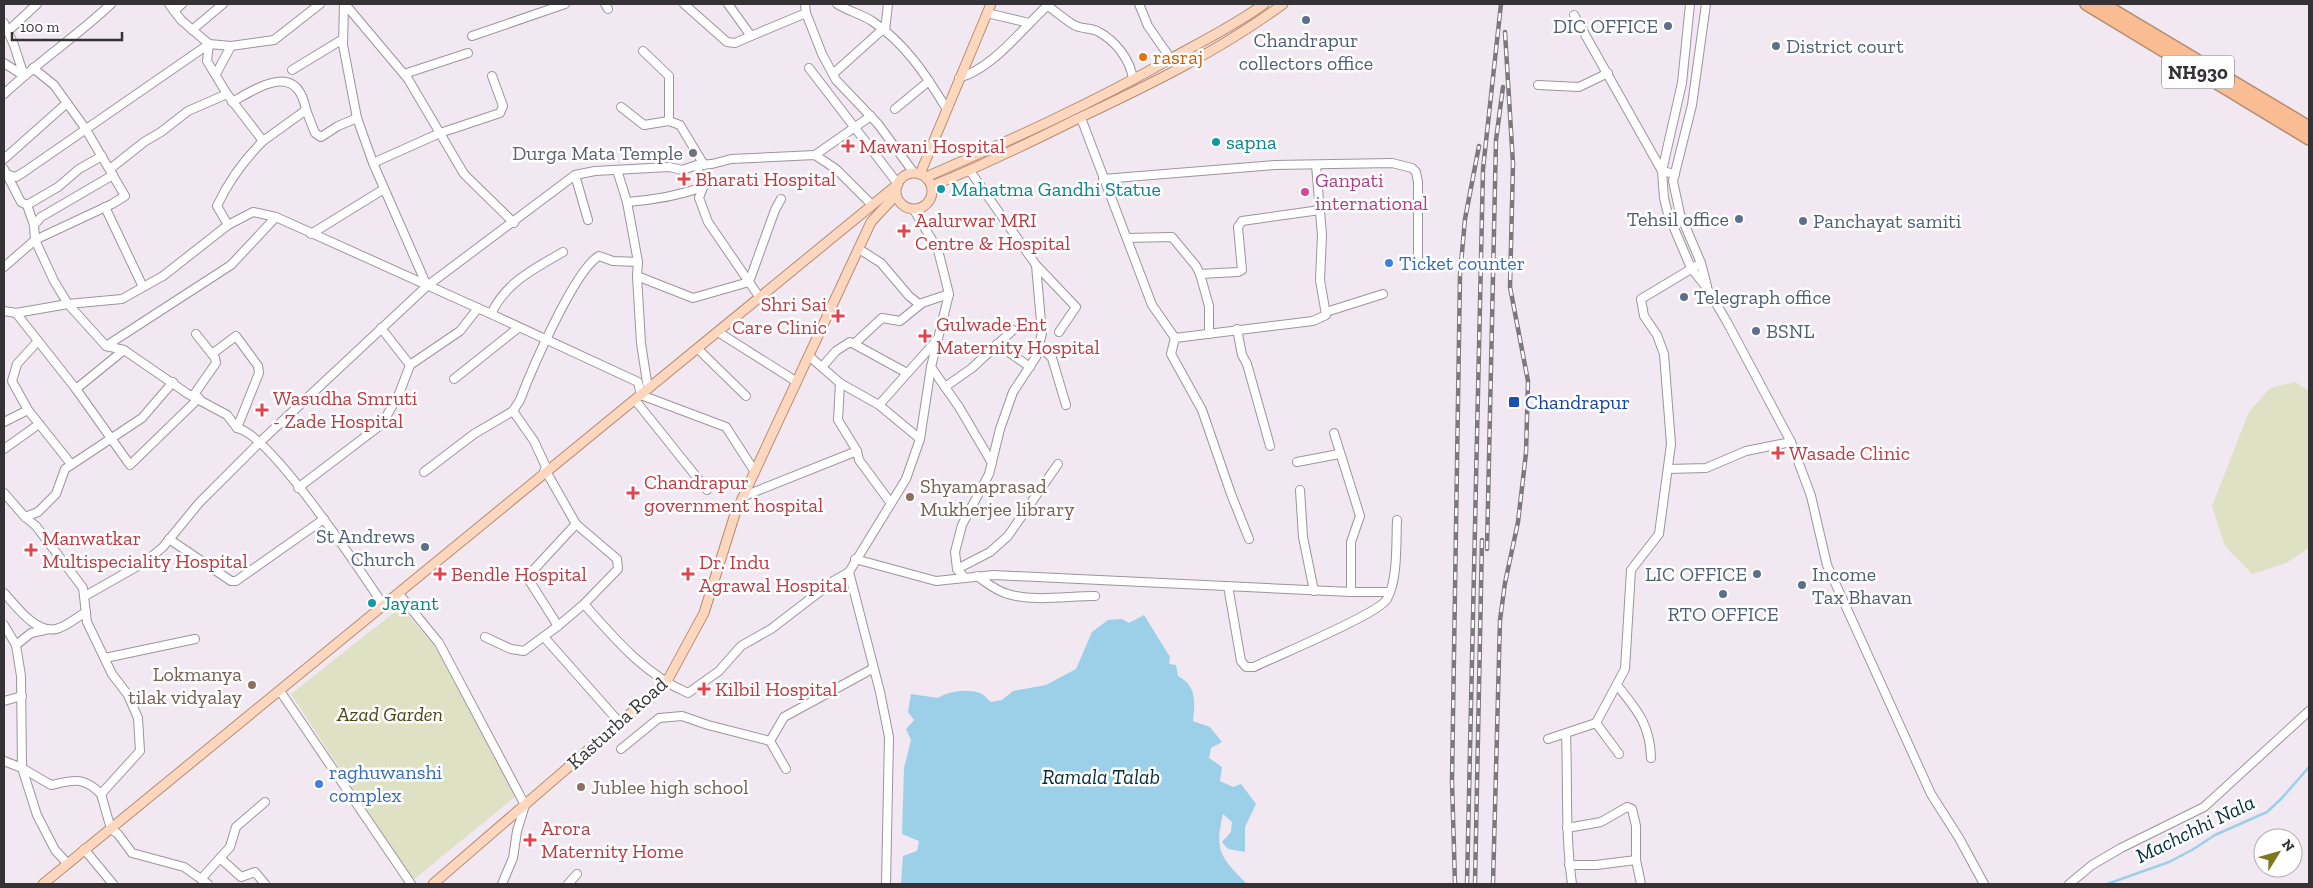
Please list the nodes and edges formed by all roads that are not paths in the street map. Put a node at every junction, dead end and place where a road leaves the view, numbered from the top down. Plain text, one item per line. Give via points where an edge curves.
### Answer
1 (37, 4) edge
2 (111, 4) edge
3 (168, 4) edge
4 (182, 4) edge
5 (223, 4) edge
6 (320, 4) edge
7 (345, 4) edge
8 (565, 4) edge
9 (684, 4) edge
10 (728, 4) edge
11 (805, 4) edge
12 (837, 4) edge
13 (888, 4) edge
14 (990, 4) edge
15 (1139, 4) edge
16 (1264, 4) edge
17 (1283, 4) edge
18 (1690, 4) edge
19 (1706, 4) edge
20 (2086, 4) edge
21 (2103, 4) edge
22 (1046, 5) edge
23 (174, 11) junction
24 (806, 13) junction
25 (987, 13) junction
26 (1574, 15) dead end
27 (4, 23) edge
28 (1029, 23) junction
29 (8, 30) junction
30 (192, 30) junction
31 (884, 30) junction
32 (472, 36) dead end
33 (751, 36) junction
34 (343, 39) junction
35 (209, 44) junction
36 (231, 46) junction
37 (643, 51) dead end
38 (468, 53) dead end
39 (1171, 59) junction
40 (4, 63) edge
41 (33, 68) junction
42 (809, 68) dead end
43 (292, 70) dead end
44 (1608, 73) junction
45 (216, 74) junction
46 (404, 74) junction
47 (833, 74) junction
48 (24, 76) junction
49 (492, 76) dead end
50 (959, 78) junction
51 (1134, 80) junction
52 (930, 81) junction
53 (1538, 85) dead end
54 (4, 94) edge
55 (227, 94) junction
56 (232, 102) junction
57 (67, 103) junction
58 (621, 107) dead end
59 (946, 108) junction
60 (895, 109) dead end
61 (306, 110) junction
62 (870, 116) junction
63 (357, 118) junction
64 (1081, 118) junction
65 (670, 121) junction
66 (853, 126) junction
67 (2309, 126) edge
68 (85, 128) junction
69 (440, 133) junction
70 (2309, 139) edge
71 (263, 141) junction
72 (815, 155) junction
73 (102, 156) junction
74 (4, 159) edge
75 (373, 164) junction
76 (700, 165) junction
77 (1316, 165) junction
78 (617, 170) junction
79 (970, 171) junction
80 (1662, 171) junction
81 (111, 172) junction
82 (5, 173) edge
83 (1674, 174) junction
84 (575, 175) junction
85 (920, 175) junction
86 (1103, 180) junction
87 (898, 184) junction
88 (932, 186) junction
89 (703, 187) junction
90 (384, 189) junction
91 (896, 195) junction
92 (781, 199) dead end
93 (627, 202) junction
94 (872, 204) junction
95 (27, 205) junction
96 (105, 207) junction
97 (914, 210) junction
98 (1320, 210) junction
99 (276, 217) junction
100 (588, 220) dead end
101 (514, 223) junction
102 (34, 225) junction
103 (228, 225) junction
104 (311, 234) junction
105 (1126, 238) junction
106 (35, 240) junction
107 (859, 249) junction
108 (563, 252) dead end
109 (1418, 258) dead end
110 (638, 262) junction
111 (1701, 263) junction
112 (1036, 265) junction
113 (4, 267) edge
114 (1691, 268) junction
115 (1200, 274) junction
116 (637, 276) junction
117 (749, 282) junction
118 (427, 286) junction
119 (143, 287) junction
120 (1707, 288) junction
121 (949, 294) junction
122 (1383, 294) dead end
123 (760, 298) junction
124 (68, 304) junction
125 (921, 304) junction
126 (478, 308) junction
127 (4, 311) edge
128 (1326, 312) junction
129 (16, 313) junction
130 (491, 314) junction
131 (381, 328) junction
132 (518, 328) junction
133 (1237, 329) junction
134 (1013, 330) dead end
135 (718, 332) junction
136 (1059, 332) dead end
137 (196, 334) dead end
138 (1209, 334) junction
139 (1175, 338) junction
140 (938, 340) junction
141 (38, 341) junction
142 (547, 341) junction
143 (854, 344) junction
144 (997, 344) junction
145 (1039, 345) junction
146 (106, 346) junction
147 (698, 349) junction
148 (124, 350) junction
149 (212, 354) junction
150 (808, 356) junction
151 (410, 365) junction
152 (822, 367) junction
153 (931, 367) junction
154 (1030, 367) junction
155 (907, 373) junction
156 (454, 379) dead end
157 (174, 382) junction
158 (797, 382) junction
159 (840, 383) junction
160 (945, 387) junction
161 (648, 389) junction
162 (76, 390) junction
163 (746, 396) dead end
164 (196, 397) junction
165 (638, 398) junction
166 (879, 405) junction
167 (1066, 405) dead end
168 (28, 410) junction
169 (513, 411) junction
170 (4, 422) edge
171 (39, 424) junction
172 (237, 428) junction
173 (1334, 433) dead end
174 (920, 439) junction
175 (112, 440) junction
176 (260, 442) junction
177 (1791, 442) junction
178 (1270, 446) dead end
179 (4, 449) edge
180 (857, 451) junction
181 (1339, 454) junction
182 (1298, 462) dead end
183 (992, 463) junction
184 (72, 464) junction
185 (1058, 464) dead end
186 (1668, 469) junction
187 (424, 472) dead end
188 (755, 472) junction
189 (544, 474) junction
190 (298, 488) junction
191 (707, 490) dead end
192 (1300, 490) dead end
193 (4, 492) edge
194 (744, 496) junction
195 (890, 502) junction
196 (25, 517) junction
197 (324, 519) junction
198 (1397, 520) dead end
199 (576, 524) junction
200 (169, 539) junction
201 (1249, 539) dead end
202 (855, 559) junction
203 (957, 569) junction
204 (849, 572) junction
205 (977, 576) junction
206 (964, 577) junction
207 (1228, 586) junction
208 (1314, 591) junction
209 (1351, 592) junction
210 (1390, 592) junction
211 (4, 593) edge
212 (399, 594) junction
213 (85, 596) junction
214 (1094, 596) dead end
215 (584, 604) junction
216 (384, 606) junction
217 (86, 612) junction
218 (4, 625) edge
219 (558, 626) junction
220 (46, 630) junction
221 (485, 637) dead end
222 (544, 637) junction
223 (195, 639) dead end
224 (16, 645) junction
225 (105, 658) junction
226 (872, 669) junction
227 (666, 683) junction
228 (1617, 685) junction
229 (280, 691) junction
230 (22, 696) junction
231 (4, 700) edge
232 (2309, 711) edge
233 (1596, 722) junction
234 (620, 723) junction
235 (1566, 734) junction
236 (1548, 739) dead end
237 (770, 741) junction
238 (621, 749) dead end
239 (1620, 754) dead end
240 (1651, 758) dead end
241 (4, 761) edge
242 (22, 768) junction
243 (786, 769) dead end
244 (101, 794) junction
245 (265, 802) dead end
246 (525, 806) junction
247 (1567, 828) junction
248 (111, 829) junction
249 (84, 850) junction
250 (220, 858) junction
251 (1636, 860) junction
252 (68, 864) junction
253 (1569, 865) junction
254 (577, 874) dead end
255 (205, 882) edge
256 (43, 884) edge
257 (113, 884) edge
258 (265, 884) edge
259 (411, 884) edge
260 (433, 884) edge
261 (502, 884) edge
262 (568, 884) edge
263 (886, 884) edge
264 (1572, 884) edge
265 (1641, 884) edge
266 (1984, 884) edge
267 (2069, 884) edge

1 - 29 street
2 - 41 street via 84,30
3 - 23 street
4 - 23 street
5 - 30 street
6 - 36 street via 274,40
7 - 34 street
7 - 46 street
8 - 32 street
9 - 33 street via 727,42 735,43
10 - 33 street
11 - 24 street
12 - 31 street
13 - 31 street
14 - 25 main road
15 - 39 street via 1148,26
16 - 39 main road
17 - 64 main road via 1250,28 1175,72
18 - 80 street via 1682,82
19 - 83 street via 1692,105
20 - 70 highway, NH930
21 - 67 highway, NH930
22 - 28 street
22 - 51 street via 1074,26 1096,31 1112,42 1122,53
23 - 30 street
24 - 33 street
24 - 47 street
25 - 28 street
25 - 50 main road
26 - 44 street
27 - 29 street
28 - 50 street via 988,65
29 - 48 street
30 - 35 street
31 - 47 street
31 - 52 street via 911,55
34 - 43 street
34 - 63 street
35 - 36 street
35 - 45 street via 207,61
35 - 68 street
36 - 45 street
37 - 65 street via 669,76
38 - 46 street
39 - 51 main road
40 - 48 street
41 - 48 street
41 - 57 street via 54,86
42 - 66 street
44 - 53 street via 1579,87
44 - 80 street
45 - 55 street
46 - 69 street
47 - 62 street
48 - 54 street
49 - 69 street via 502,111
50 - 59 main road
51 - 85 main road via 983,152
52 - 59 street
52 - 60 street
55 - 56 street
55 - 81 street via 181,116 144,142
56 - 61 street via 270,81 286,81 300,92
56 - 71 street
57 - 68 street
57 - 74 street
58 - 65 street via 644,124
59 - 85 main road
61 - 63 street via 315,133 321,137
61 - 71 street
62 - 66 street
62 - 85 street
63 - 75 street
64 - 79 main road
64 - 86 street
65 - 76 street via 680,125
66 - 72 street
66 - 87 street
68 - 73 street
68 - 82 street via 16,177
69 - 75 street
69 - 101 street via 464,174
71 - 103 street via 242,162 217,206
72 - 76 street via 731,158
72 - 94 street via 836,169
73 - 81 street
73 - 95 street
75 - 90 street
76 - 78 street via 682,170 669,167
76 - 89 street
77 - 86 street via 1275,165
77 - 98 street
77 - 109 street via 1392,163 1412,168 1418,182
78 - 84 street
78 - 93 street
79 - 88 main road
79 - 112 street
80 - 83 street
80 - 114 street via 1668,214
81 - 96 street via 125,196
81 - 102 street via 41,217
82 - 95 street via 21,202
83 - 111 street via 1674,192 1680,214
84 - 100 street
84 - 101 street
85 - 87 main road via 902,177
85 - 88 main road
86 - 105 street
87 - 91 main road
87 - 94 main road
88 - 97 main road via 929,202
89 - 93 street via 658,199
89 - 117 street via 699,198 708,222
90 - 104 street
90 - 118 street
91 - 97 main road via 903,206
91 - 107 main road, Kasturba Road via 872,222
92 - 117 street
93 - 110 street
94 - 123 main road
95 - 102 street
96 - 106 street
96 - 119 street
97 - 121 street via 938,250
98 - 115 street via 1242,221 1238,227 1242,270
98 - 128 street via 1320,280
99 - 103 street via 253,212
99 - 104 street
99 - 146 street via 231,265
101 - 118 street
102 - 106 street
103 - 119 street via 163,276
104 - 118 street
105 - 115 street via 1172,237
105 - 139 street via 1152,305
106 - 113 street
106 - 124 street
107 - 125 street via 881,263 909,296
107 - 150 main road, Kasturba Road
108 - 130 street via 512,284 497,301
110 - 116 street
110 - 142 street via 613,261 602,256 591,262 574,286
111 - 114 street
111 - 120 street
112 - 136 street via 1076,307
112 - 145 street via 1042,333
114 - 120 street
114 - 186 street via 1641,299 1644,316 1657,334 1664,354 1671,426
115 - 138 street via 1209,306
116 - 117 street via 693,298
116 - 161 street via 641,343
117 - 123 street
118 - 126 street
118 - 131 street
119 - 124 street via 122,299
120 - 177 street
121 - 125 street
121 - 140 street
122 - 128 street
123 - 135 main road
124 - 129 street
124 - 146 street
125 - 143 street via 900,321 885,317 878,320
126 - 130 street
126 - 151 street via 460,330
127 - 129 street
128 - 133 street via 1313,321
129 - 141 street
130 - 132 street
131 - 151 street
131 - 176 street
132 - 142 street
132 - 156 street
133 - 138 street
133 - 178 street
134 - 144 street
135 - 147 main road
135 - 158 street
137 - 149 street
138 - 139 street
139 - 201 street via 1171,354 1202,410
140 - 153 street
140 - 155 street
141 - 162 street
141 - 168 street via 17,364 12,381
142 - 165 street via 638,382
142 - 169 street
143 - 152 street via 850,342 840,347
143 - 155 street
144 - 154 street
144 - 160 street via 972,368
145 - 154 street
145 - 167 street via 1052,358
146 - 148 street
147 - 161 main road
147 - 163 street
148 - 157 street
148 - 162 street
149 - 164 street via 216,360 214,367
149 - 172 street via 236,336 258,366 259,373
150 - 152 street
150 - 158 main road, Kasturba Road
151 - 190 street via 400,394 382,424
152 - 159 street
153 - 160 street
153 - 174 street
154 - 183 street via 1013,392
155 - 166 street
157 - 164 street
157 - 175 street via 147,414
158 - 188 main road, Kasturba Road
159 - 166 street
159 - 180 street via 838,420
160 - 183 street
161 - 165 main road
162 - 175 street
164 - 172 street via 227,416
164 - 175 street via 130,465
165 - 188 street via 726,427
165 - 189 main road
165 - 191 street
166 - 174 street
168 - 170 street
168 - 171 street
169 - 187 street via 474,434
169 - 189 street via 534,441 546,467
171 - 179 street
171 - 184 street
172 - 176 street
173 - 181 street
174 - 195 street via 906,479
175 - 184 street
176 - 190 street
176 - 200 street
177 - 186 street via 1746,451 1706,468
177 - 266 street via 1811,496 1827,565 1931,794
180 - 194 street
180 - 195 street via 859,460
181 - 182 street
181 - 209 street via 1360,516 1351,542
183 - 203 street via 962,525 955,552
184 - 196 street via 65,469 56,494 38,512
185 - 203 street via 1008,536 990,552
186 - 228 street via 1659,534 1631,570 1626,665
188 - 194 main road, Kasturba Road
189 - 199 street
189 - 212 main road
190 - 197 street
192 - 208 street via 1303,537
193 - 196 street
194 - 227 main road, Kasturba Road via 735,514 704,613
195 - 202 street
196 - 213 street via 66,562
197 - 200 street via 236,582
197 - 216 street
198 - 210 street
199 - 215 street via 619,564 618,569
199 - 219 street via 527,577
200 - 213 street via 145,562
202 - 204 street
202 - 206 street via 936,581
203 - 206 street
204 - 226 street
204 - 227 street via 772,629 741,646 719,671 688,693
205 - 206 street
205 - 207 street
205 - 214 street via 992,588 1008,594 1028,597
207 - 208 street
207 - 210 street via 1241,661 1251,668 1377,609
208 - 209 street
209 - 210 street
211 - 220 street via 37,627
212 - 216 main road
212 - 246 street via 439,643
213 - 217 street
215 - 219 street
215 - 227 street via 622,646
216 - 229 main road
217 - 220 street via 58,629
217 - 225 street
218 - 224 street
219 - 222 street
220 - 224 street via 31,633
221 - 222 street via 520,652
222 - 234 street
223 - 225 street
224 - 230 street
225 - 244 street via 138,718 140,751
226 - 237 street via 784,717
226 - 263 street via 889,737
227 - 234 main road, Kasturba Road
228 - 233 street
228 - 240 street via 1646,726
229 - 248 main road
229 - 259 street
230 - 231 street
230 - 242 street
232 - 267 street via 2204,807 2121,848 2092,865
233 - 235 street
233 - 239 street
234 - 246 main road, Kasturba Road
235 - 236 street
235 - 247 street
237 - 238 street via 682,716 658,718
237 - 243 street
241 - 242 street
242 - 244 street via 51,785 76,780 90,784
242 - 252 street via 37,815 55,850
244 - 248 street
245 - 250 street via 236,827 231,845
246 - 260 main road, Kasturba Road
246 - 261 street via 513,858
247 - 251 street via 1601,822 1630,807 1634,811 1636,826
247 - 253 street
248 - 249 main road
248 - 255 street via 132,853 184,867
249 - 252 main road
249 - 257 street
250 - 255 street
250 - 258 street via 241,878 255,872
251 - 253 street
251 - 265 street
252 - 256 main road
253 - 264 street
254 - 262 street

